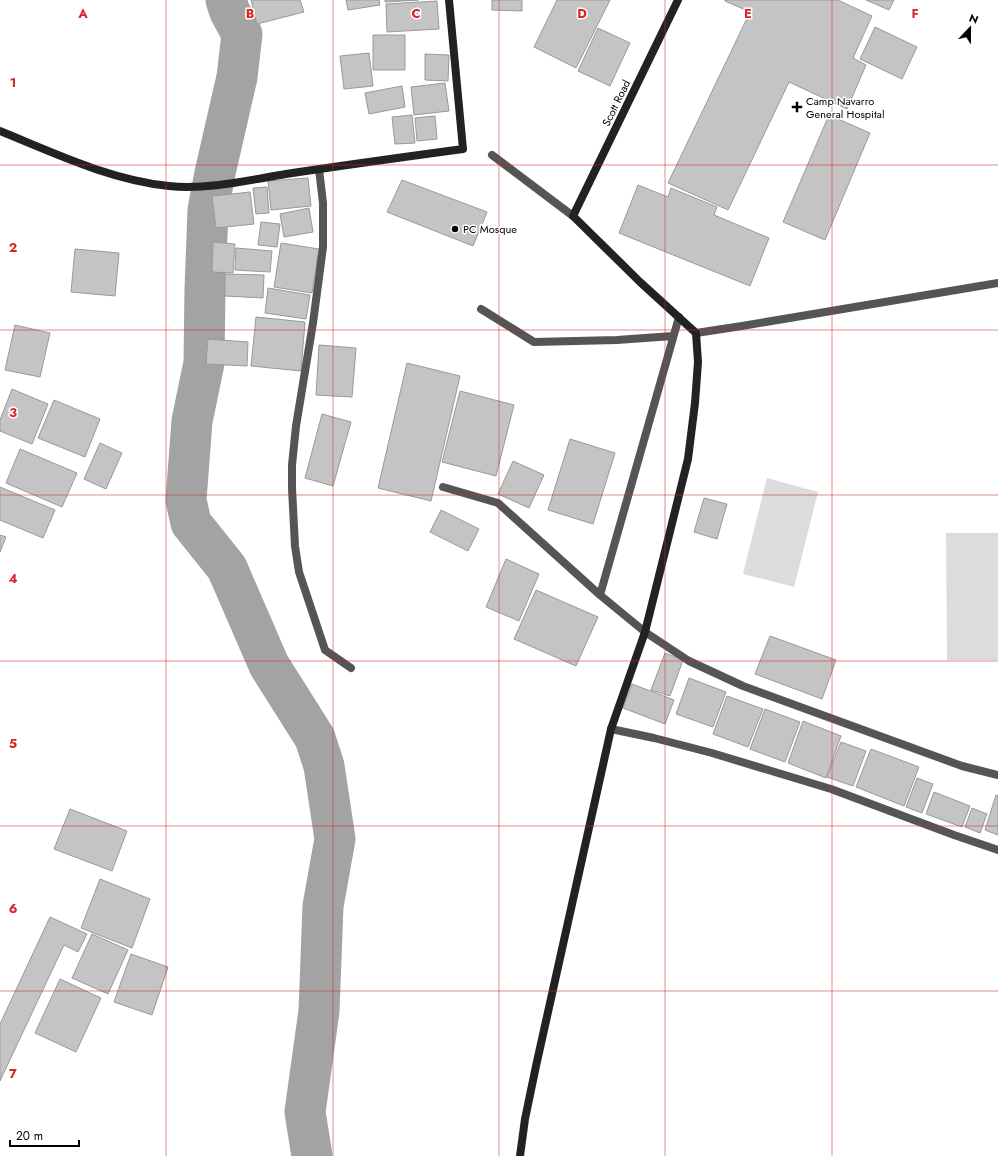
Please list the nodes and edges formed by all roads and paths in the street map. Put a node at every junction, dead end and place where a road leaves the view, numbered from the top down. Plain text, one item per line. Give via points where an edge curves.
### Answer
1 (449, 0) edge
2 (678, 0) edge
3 (0, 131) edge
4 (492, 155) dead end
5 (319, 169) junction
6 (573, 216) junction
7 (998, 283) edge
8 (481, 309) dead end
9 (679, 317) junction
10 (696, 333) junction
11 (673, 336) junction
12 (443, 487) dead end
13 (600, 595) junction
14 (645, 632) junction
15 (352, 668) dead end
16 (611, 729) junction
17 (998, 775) edge
18 (998, 850) edge
19 (520, 1156) edge

1 - 5 street via 463,149
2 - 6 street, Scott Road
3 - 5 street via 123,178 170,186 201,187
4 - 6 street
5 - 15 street via 323,203 323,247 292,465 295,546 299,572 325,650
6 - 9 street
7 - 10 street
8 - 11 street via 534,342
9 - 10 street
9 - 11 street
10 - 14 street via 698,362 688,458
11 - 13 street
12 - 13 street via 498,503
13 - 14 street
14 - 16 street
14 - 17 street via 690,661 743,686 962,766
16 - 18 street via 712,753 831,789
16 - 19 street via 536,1066

